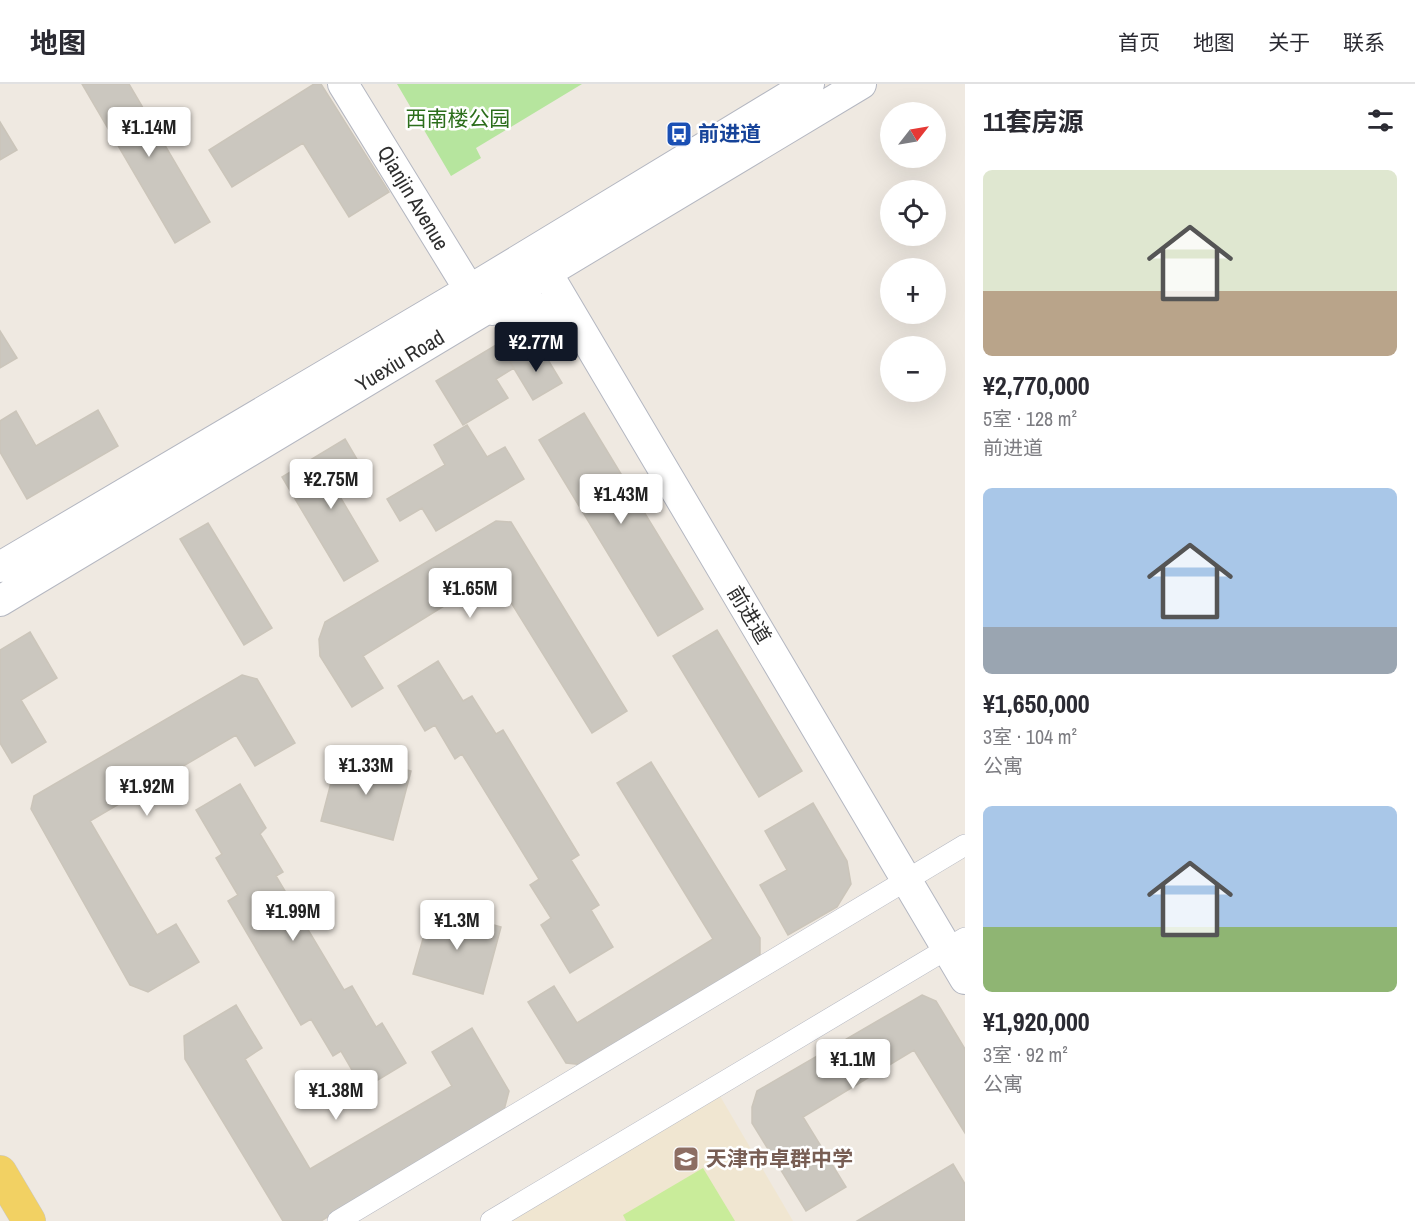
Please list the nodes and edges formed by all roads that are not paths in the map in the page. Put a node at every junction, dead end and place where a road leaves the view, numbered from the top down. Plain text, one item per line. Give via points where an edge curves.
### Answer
1 (343, 84) edge
2 (364, 84) edge
3 (809, 84) edge
4 (861, 84) edge
5 (548, 265) junction
6 (485, 293) junction
7 (595, 336) junction
8 (0, 567) edge
9 (0, 601) edge
10 (965, 845) edge
11 (914, 876) junction
12 (960, 943) edge
13 (965, 979) edge
14 (0, 1172) edge
15 (29, 1221) edge
16 (338, 1221) edge
17 (491, 1221) edge

1 - 6 street, Qianjin Avenue
2 - 6 street, Qianjin Avenue
3 - 5 street, Yuexiu Road
4 - 5 street, Yuexiu Road
5 - 6 street, Yuexiu Road
5 - 7 street, 前进道
6 - 7 street via 518,307 548,310
6 - 8 street, Yuexiu Road
6 - 9 street, Yuexiu Road
7 - 11 street, 前进道
10 - 11 street
11 - 12 street, 前进道
11 - 16 street
12 - 13 street, 前进道
12 - 17 street
14 - 15 main road

